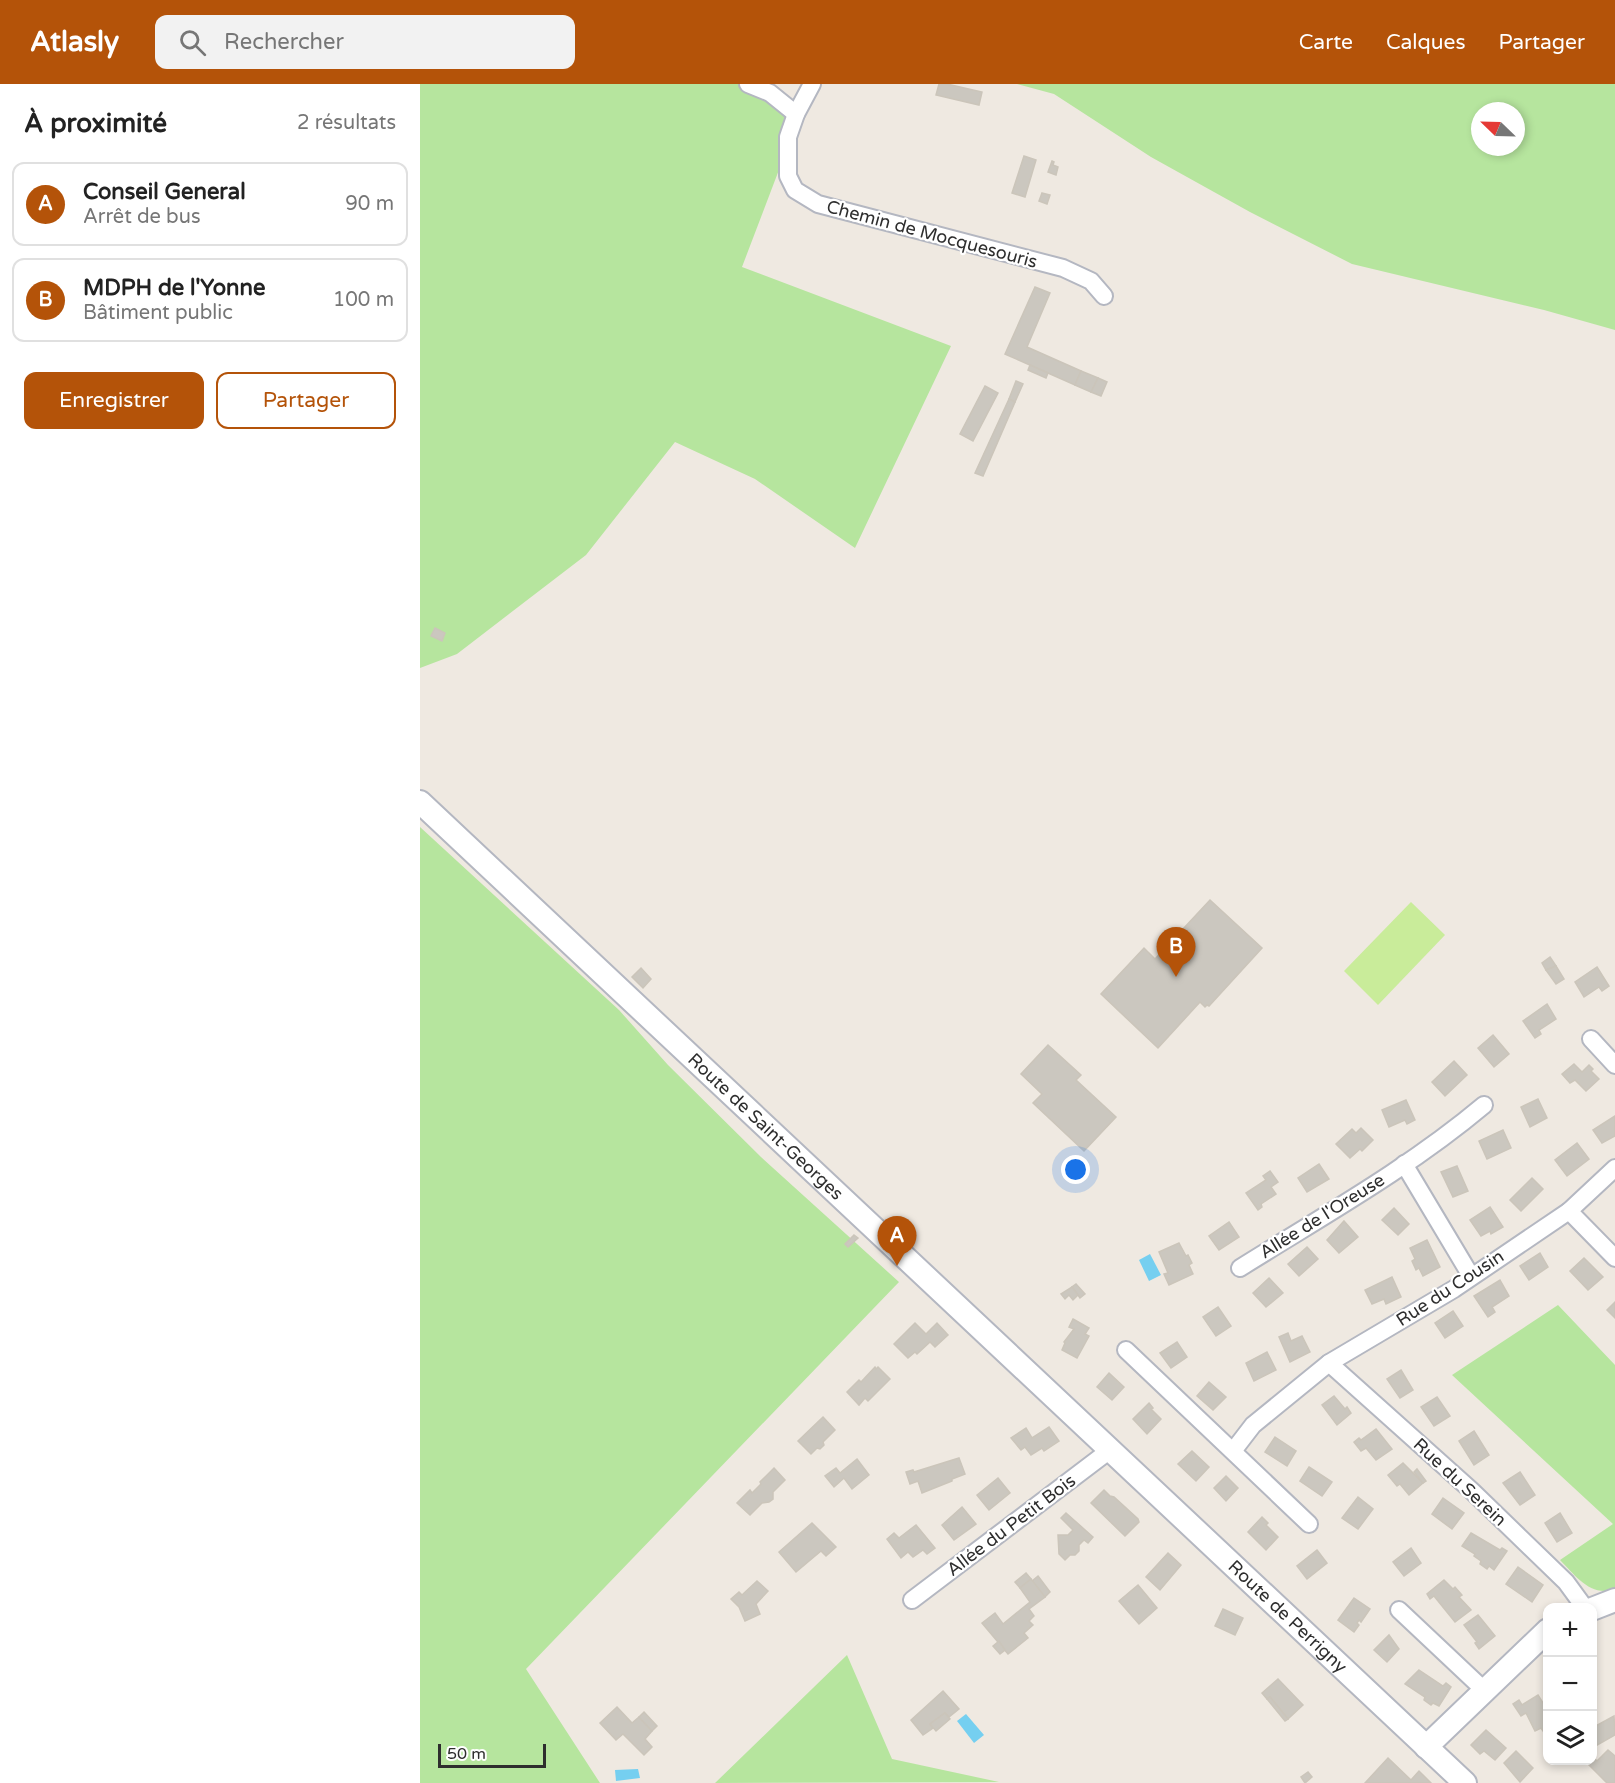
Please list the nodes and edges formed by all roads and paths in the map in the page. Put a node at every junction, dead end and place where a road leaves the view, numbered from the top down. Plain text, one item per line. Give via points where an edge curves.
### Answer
1 (747, 84) edge
2 (812, 84) edge
3 (796, 114) junction
4 (1104, 296) dead end
5 (420, 802) edge
6 (1591, 1039) dead end
7 (1615, 1065) edge
8 (1484, 1105) dead end
9 (1404, 1164) junction
10 (1615, 1168) edge
11 (1569, 1210) junction
12 (1615, 1258) edge
13 (1240, 1268) dead end
14 (1471, 1276) junction
15 (1126, 1350) dead end
16 (1329, 1363) junction
17 (1110, 1450) junction
18 (1233, 1451) junction
19 (1309, 1524) dead end
20 (912, 1600) dead end
21 (1615, 1600) edge
22 (1581, 1603) edge
23 (1597, 1607) edge
24 (1399, 1610) dead end
25 (1543, 1635) edge
26 (1484, 1690) junction
27 (1426, 1747) junction
28 (1465, 1783) edge

1 - 3 street via 770,93
2 - 3 street, Chemin de Mocquesouris
3 - 4 street, Chemin de Mocquesouris via 788,137 788,176 795,190 818,204 1063,268 1091,281
5 - 17 main road, Route de Saint-Georges
6 - 7 street
8 - 9 street, Allée de l'Oreuse via 1450,1134
9 - 13 street, Allée de l'Oreuse
9 - 14 street, Allée de l'Oreuse
10 - 11 street, Rue du Cousin
11 - 12 street
11 - 14 street, Rue du Cousin
14 - 16 street, Rue du Cousin
15 - 18 street
16 - 18 street, Rue du Cousin via 1253,1425
16 - 22 street, Rue du Serein via 1472,1491 1566,1582
17 - 20 street, Allée du Petit Bois
17 - 27 main road, Route de Perrigny
18 - 19 street
21 - 23 main road
24 - 26 street
25 - 26 main road
26 - 27 main road
27 - 28 main road, Route de Perrigny

